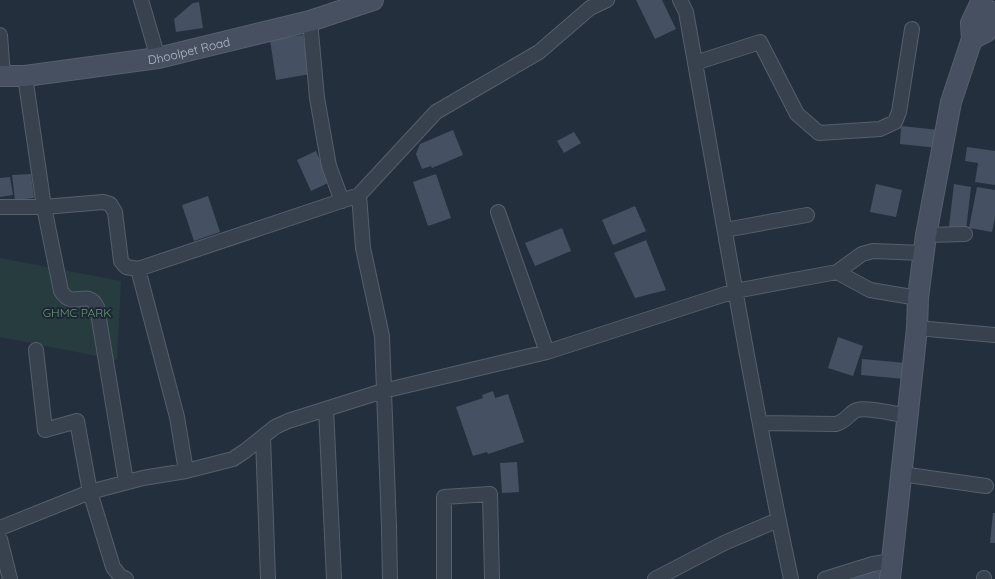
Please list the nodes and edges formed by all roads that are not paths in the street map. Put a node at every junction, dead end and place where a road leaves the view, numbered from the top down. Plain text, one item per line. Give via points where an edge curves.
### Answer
1 (140, 0) edge
2 (373, 0) edge
3 (607, 0) edge
4 (680, 0) edge
5 (982, 0) edge
6 (342, 5) edge
7 (995, 12) edge
8 (310, 21) junction
9 (912, 29) dead end
10 (0, 36) edge
11 (972, 39) junction
12 (158, 58) junction
13 (695, 63) junction
14 (2, 76) edge
15 (25, 76) junction
16 (359, 195) junction
17 (342, 201) junction
18 (0, 207) edge
19 (44, 207) junction
20 (498, 212) dead end
21 (807, 215) dead end
22 (725, 230) junction
23 (966, 234) dead end
24 (924, 244) junction
25 (138, 269) junction
26 (836, 272) junction
27 (735, 292) junction
28 (918, 298) junction
29 (917, 328) junction
30 (995, 335) edge
31 (36, 350) dead end
32 (547, 352) junction
33 (383, 391) junction
34 (326, 409) junction
35 (908, 416) junction
36 (760, 423) junction
37 (263, 437) junction
38 (186, 471) junction
39 (902, 474) junction
40 (126, 482) junction
41 (986, 486) dead end
42 (90, 492) junction
43 (778, 520) junction
44 (0, 528) edge
45 (0, 539) edge
46 (891, 570) edge
47 (10, 579) edge
48 (126, 579) edge
49 (268, 579) edge
50 (334, 579) edge
51 (390, 579) edge
52 (444, 579) edge
53 (492, 579) edge
54 (655, 579) edge
55 (791, 579) edge
56 (825, 579) edge

1 - 12 street
2 - 6 main road, Dhoolpet Road
3 - 16 street via 590,8 539,52 436,112
4 - 13 street via 686,12
5 - 11 main road via 971,23
6 - 8 main road, Dhoolpet Road
7 - 11 main road via 986,32
8 - 12 main road, Dhoolpet Road
8 - 17 street via 317,98 327,158
9 - 13 street via 900,112 895,122 880,129 819,133 797,114 760,42
10 - 14 street
11 - 24 main road via 951,102
12 - 15 main road, Dhoolpet Road
13 - 22 street
14 - 15 main road, Dhoolpet Road
15 - 19 street
16 - 17 street
16 - 33 street via 363,248 382,336
17 - 25 street
18 - 19 street
19 - 25 street via 103,202 110,204 115,212 121,261 126,267
19 - 40 street via 60,291 65,298 86,298 94,301 97,307
20 - 32 street
21 - 22 street
22 - 27 street
23 - 24 street
24 - 26 street via 862,254
24 - 28 main road
25 - 38 street via 177,417
26 - 27 street
26 - 28 street via 870,290
27 - 32 street
27 - 36 street
28 - 29 main road
29 - 30 street
29 - 35 main road
31 - 42 street via 46,430 77,421
32 - 33 street
33 - 34 street
33 - 51 street
34 - 37 street via 288,421
34 - 50 street
35 - 36 street via 856,410 836,424
35 - 39 main road
36 - 43 street
37 - 38 street via 233,459
37 - 49 street
38 - 40 street
39 - 41 street
39 - 46 main road
40 - 42 street
42 - 44 street
42 - 48 street via 114,567 120,576
43 - 54 street via 724,543
43 - 55 street
45 - 47 street
46 - 56 street via 873,564
52 - 53 street via 444,497 490,494

